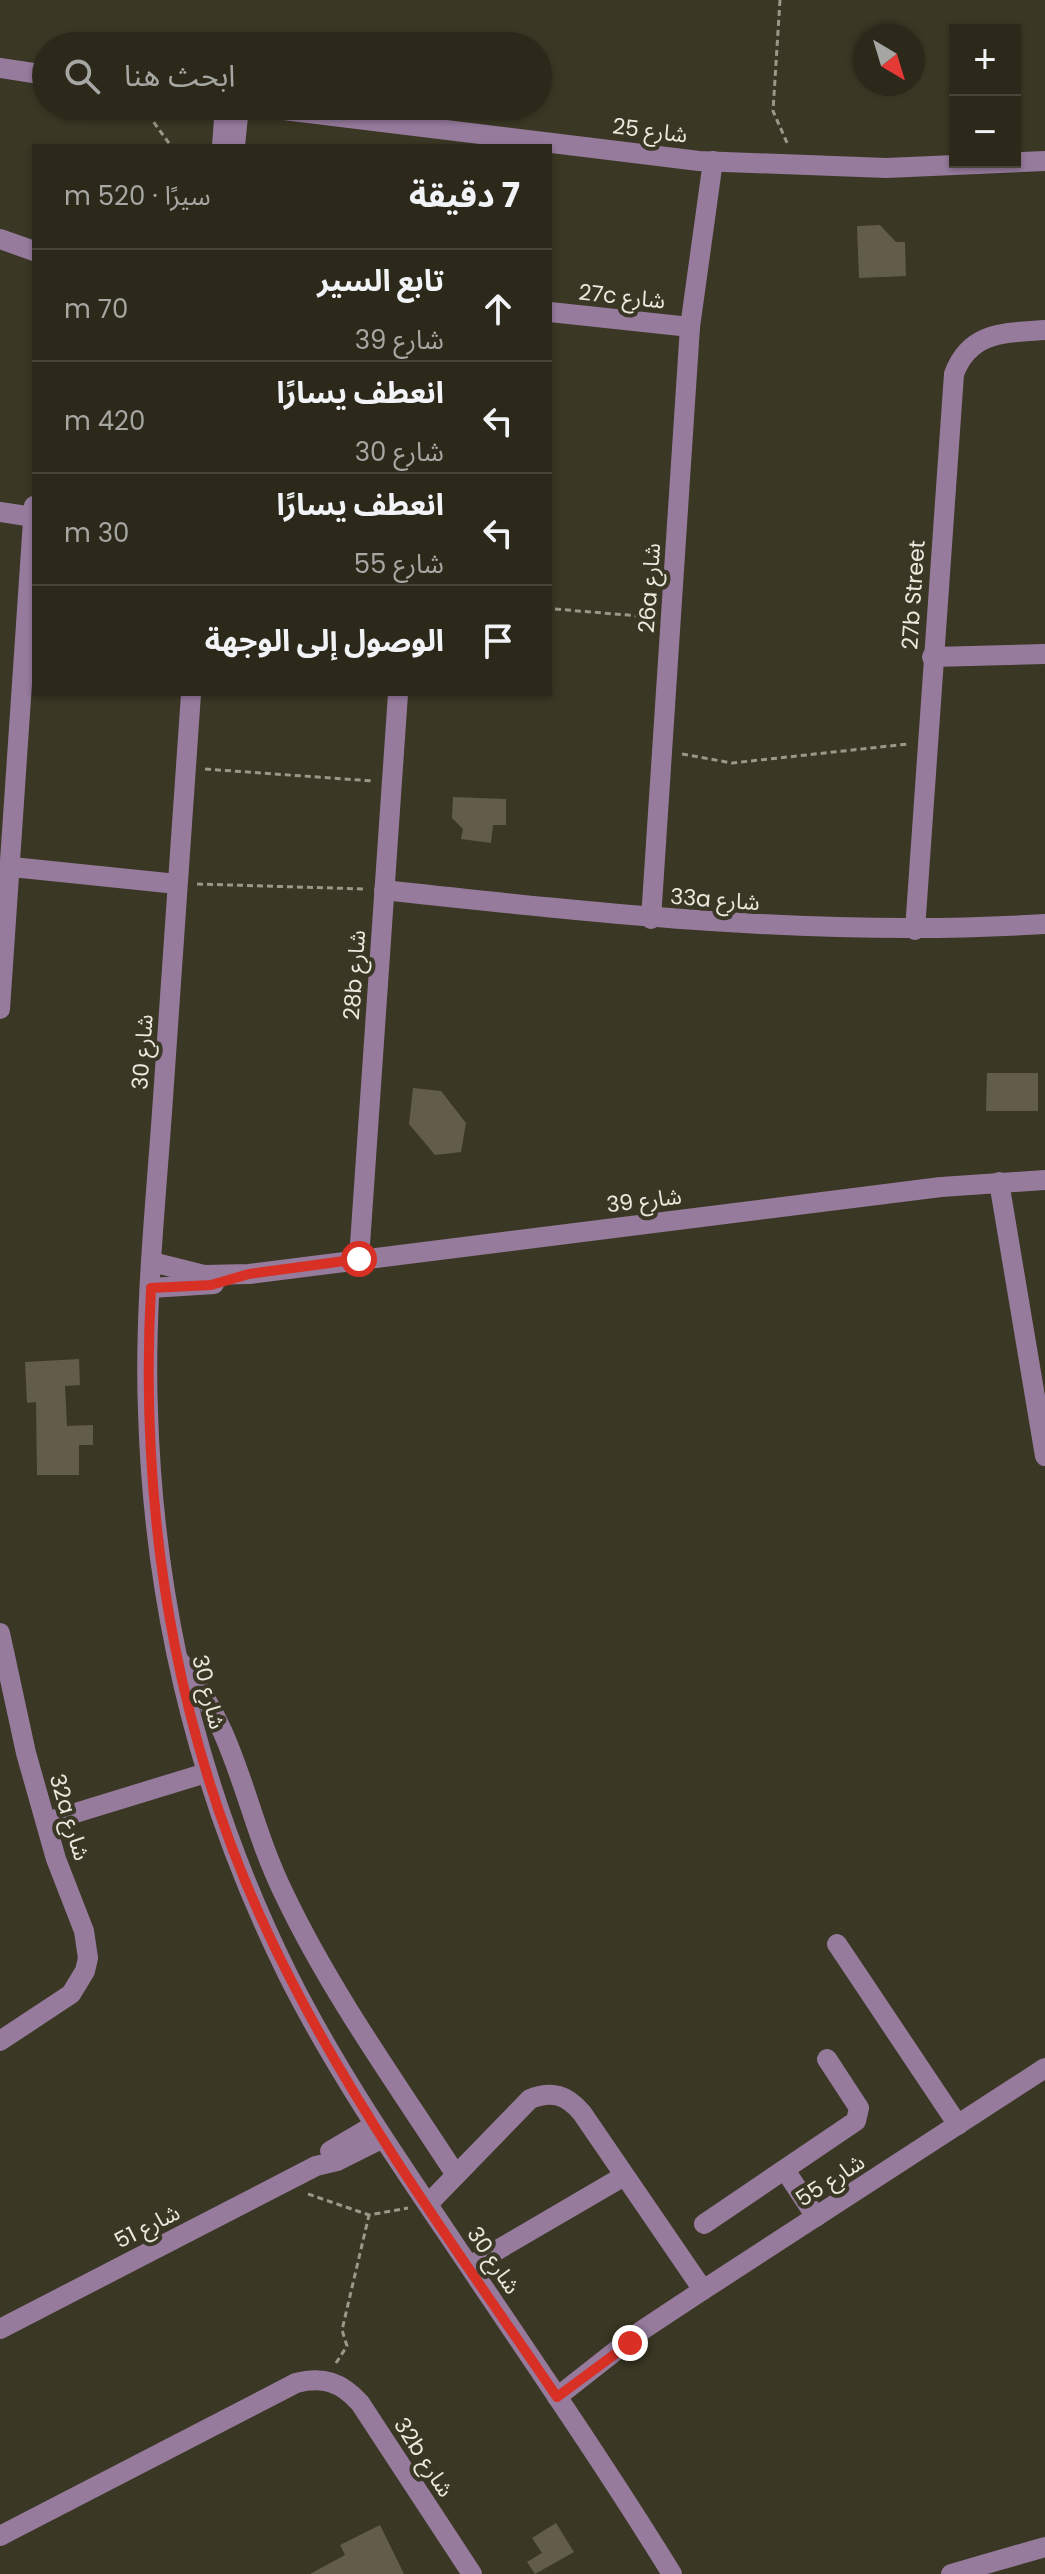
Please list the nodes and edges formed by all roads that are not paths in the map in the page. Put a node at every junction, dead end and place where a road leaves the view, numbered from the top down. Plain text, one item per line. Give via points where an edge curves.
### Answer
1 (0, 68) edge
2 (32, 73) edge
3 (224, 120) edge
4 (238, 120) edge
5 (367, 120) edge
6 (222, 144) edge
7 (235, 144) edge
8 (706, 161) junction
9 (1045, 161) edge
10 (0, 239) edge
11 (32, 250) edge
12 (552, 312) edge
13 (690, 327) junction
14 (1045, 330) edge
15 (0, 512) edge
16 (32, 517) edge
17 (32, 534) edge
18 (1045, 654) edge
19 (932, 657) junction
20 (191, 696) edge
21 (398, 696) edge
22 (12, 867) junction
23 (177, 884) junction
24 (384, 890) junction
25 (651, 919) junction
26 (1045, 924) edge
27 (915, 930) junction
28 (0, 1009) edge
29 (1045, 1180) edge
30 (999, 1182) junction
31 (359, 1259) junction
32 (152, 1262) junction
33 (249, 1274) junction
34 (151, 1288) junction
35 (1045, 1450) edge
36 (0, 1633) edge
37 (175, 1656) junction
38 (206, 1773) junction
39 (46, 1822) junction
40 (837, 1944) dead end
41 (0, 2041) edge
42 (827, 2059) dead end
43 (1045, 2068) edge
44 (958, 2125) junction
45 (379, 2132) junction
46 (785, 2170) junction
47 (456, 2175) junction
48 (624, 2176) junction
49 (428, 2204) junction
50 (816, 2217) junction
51 (704, 2224) dead end
52 (470, 2266) junction
53 (703, 2290) junction
54 (0, 2329) edge
55 (553, 2391) junction
56 (0, 2536) edge
57 (1045, 2547) edge
58 (472, 2574) edge
59 (672, 2574) edge
60 (951, 2574) edge

1 - 2 street
3 - 6 street
4 - 7 street
5 - 8 street, شارع 25
8 - 9 street, شارع 25 via 886,168
8 - 13 street, 26a شارع via 704,238
10 - 11 street
12 - 13 street, 27c شارع
13 - 25 street, 26a شارع
14 - 19 street, 27b Street via 979,340 954,374
15 - 16 street
17 - 22 street
18 - 19 street
19 - 27 street, 27b Street
20 - 23 street, شارع 30
21 - 24 street, 28b شارع
22 - 23 street
22 - 28 street
23 - 32 street, شارع 30
24 - 25 street, 33a شارع
24 - 31 street, 28b شارع
25 - 27 street, 33a شارع
26 - 27 street, 33a شارع
29 - 30 street, شارع 39
30 - 31 street, شارع 39
30 - 35 street
31 - 33 street, شارع 39
32 - 33 street, شارع 39 via 204,1275
32 - 34 street, شارع 30
33 - 34 street, شارع 39 via 211,1285
34 - 37 street, شارع 30 via 150,1471
36 - 39 street, 32a شارع
37 - 38 street, شارع 30
37 - 47 street via 220,1720 263,1843 305,1937
38 - 39 street
38 - 45 street, شارع 30 via 272,1942
39 - 41 street, 32a شارع via 88,1944 85,1971 59,2003
40 - 44 street
42 - 46 street via 856,2101 859,2115
43 - 44 street, شارع 55
44 - 50 street, شارع 55
45 - 49 street, شارع 30
45 - 54 street, شارع 51 via 337,2161 279,2184
46 - 50 street
46 - 51 street
47 - 48 street via 518,2109 544,2093 572,2102
47 - 49 street
48 - 52 street
48 - 53 street
49 - 52 street, شارع 30
50 - 53 street, شارع 55
52 - 55 street, شارع 30
53 - 55 street, شارع 55 via 621,2340
55 - 59 street, شارع 30
56 - 58 street, 32b شارع via 296,2383 325,2379 360,2403
57 - 60 street

